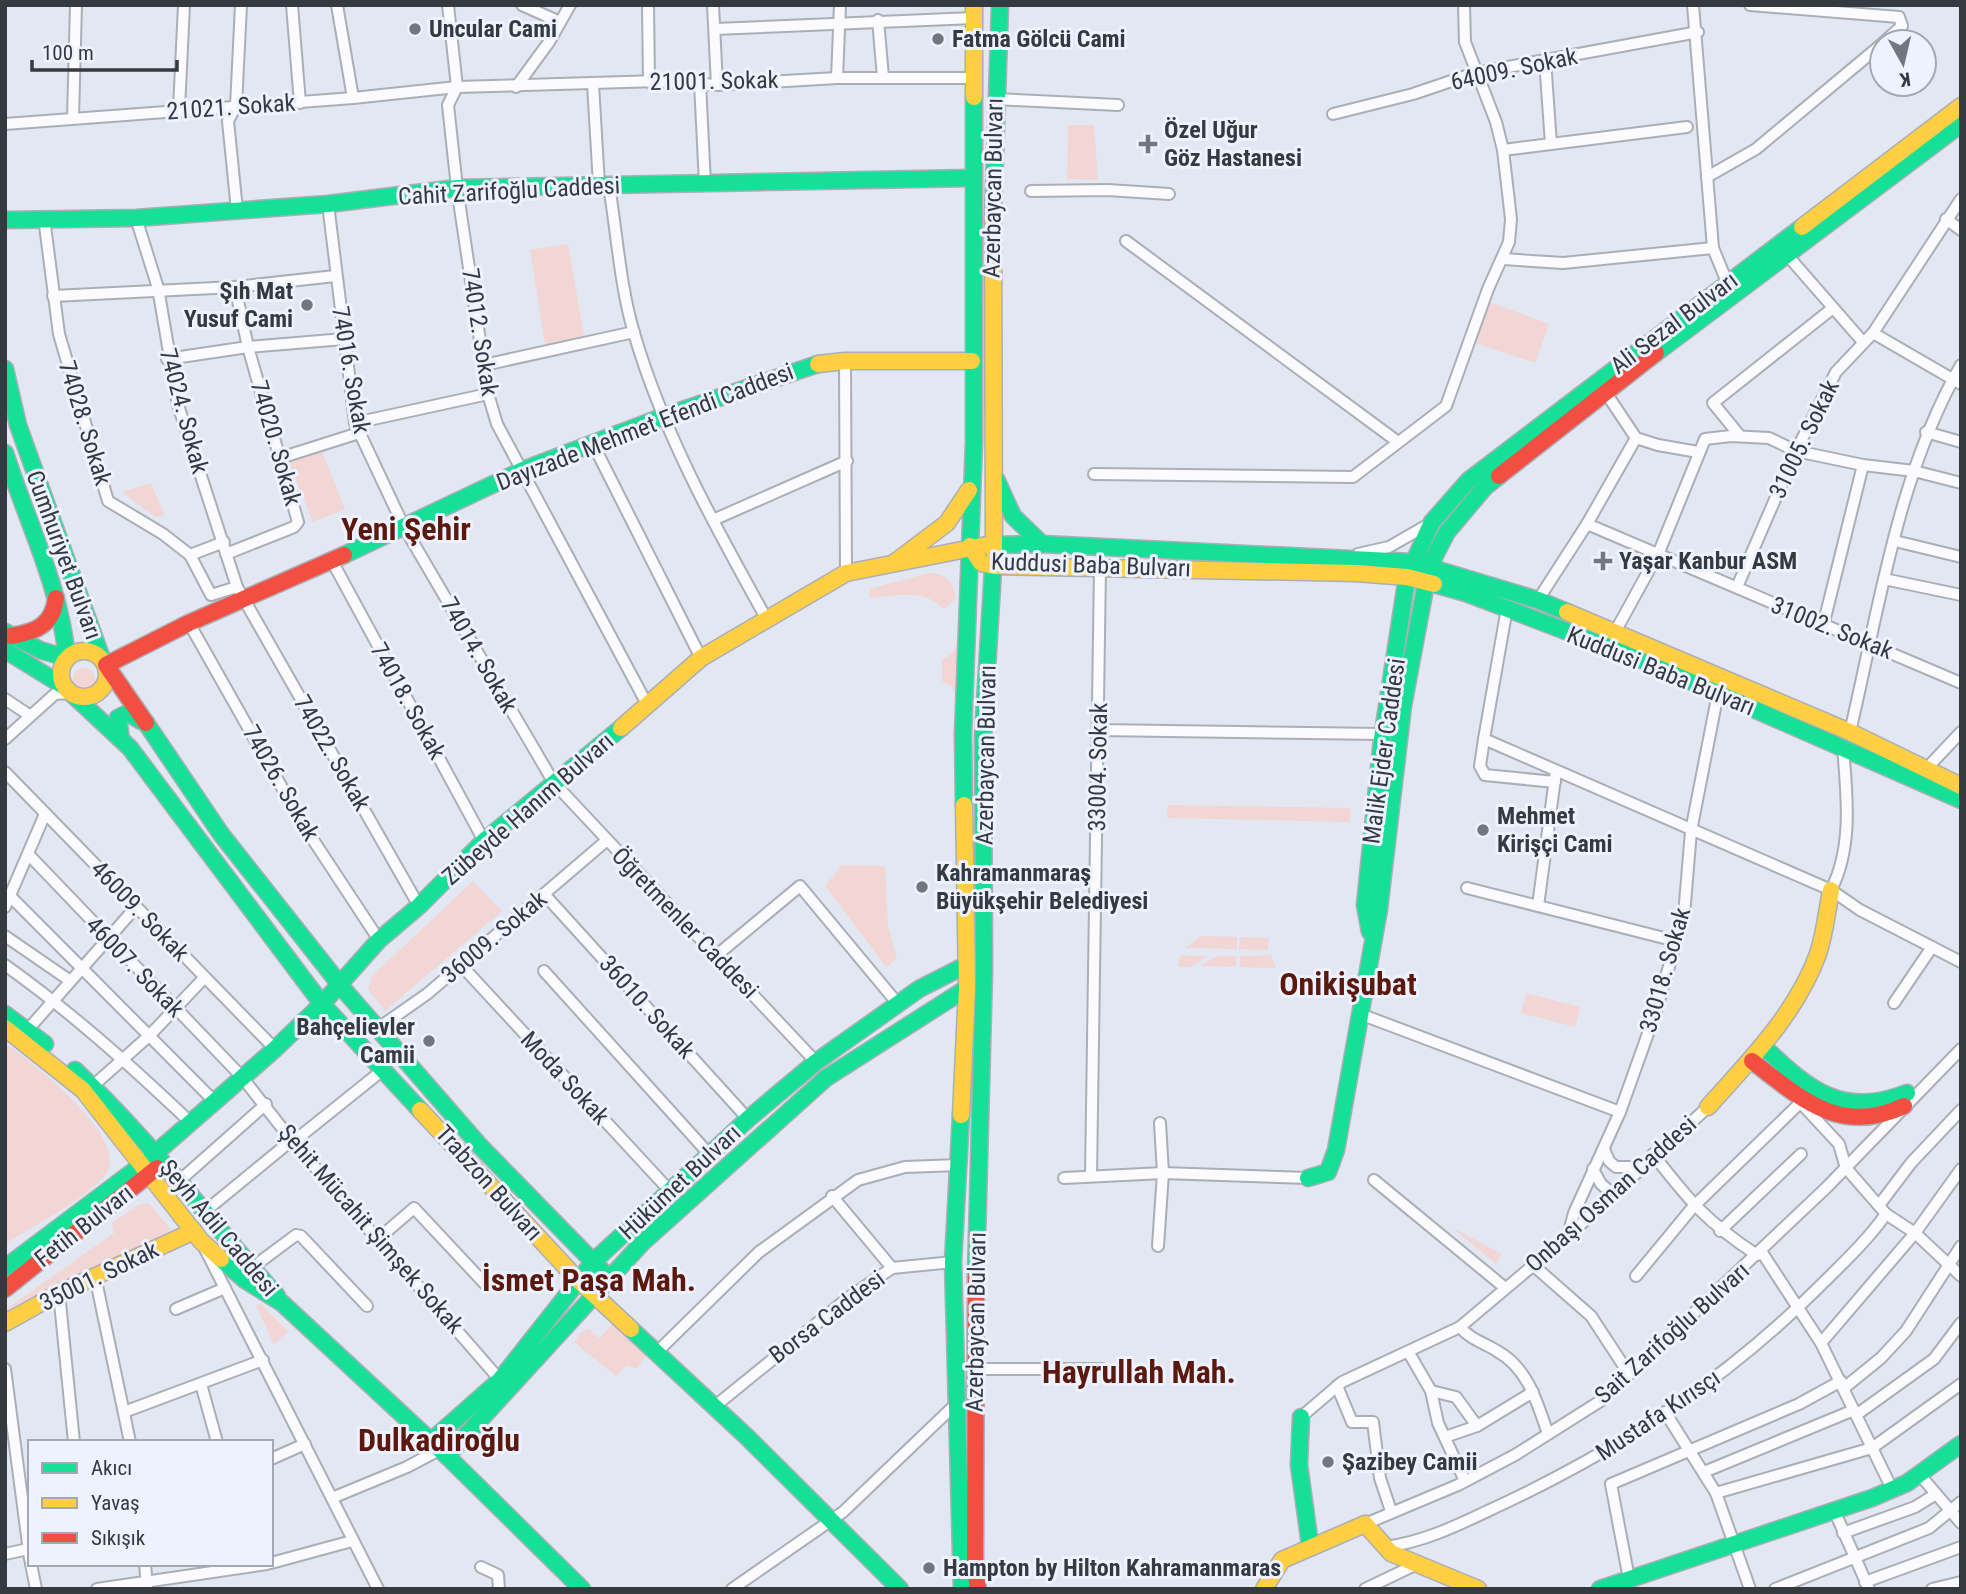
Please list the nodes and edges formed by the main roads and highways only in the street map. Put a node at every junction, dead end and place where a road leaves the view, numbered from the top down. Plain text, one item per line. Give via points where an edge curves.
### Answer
1 (1000, 5) edge
2 (973, 11) edge
3 (1961, 106) edge
4 (1961, 124) edge
5 (972, 178) junction
6 (5, 220) edge
7 (972, 361) junction
8 (5, 369) edge
9 (5, 453) edge
10 (993, 472) junction
11 (9, 484) edge
12 (972, 484) junction
13 (1042, 544) junction
14 (994, 545) junction
15 (970, 546) junction
16 (894, 563) junction
17 (994, 566) junction
18 (1409, 570) junction
19 (1428, 575) junction
20 (56, 592) junction
21 (7, 639) edge
22 (67, 658) junction
23 (104, 662) junction
24 (68, 690) junction
25 (145, 725) junction
26 (121, 739) junction
27 (1961, 786) edge
28 (1961, 800) edge
29 (1831, 890) road end
30 (1371, 941) junction
31 (966, 965) junction
32 (340, 983) junction
33 (967, 988) junction
34 (322, 1004) junction
35 (5, 1014) edge
36 (5, 1028) edge
37 (24, 1034) junction
38 (1764, 1046) junction
39 (1752, 1061) junction
40 (1708, 1107) road end
41 (153, 1164) junction
42 (1308, 1178) road end
43 (198, 1236) junction
44 (594, 1261) junction
45 (5, 1268) edge
46 (608, 1276) junction
47 (577, 1279) junction
48 (5, 1289) edge
49 (592, 1294) junction
50 (282, 1303) junction
51 (5, 1323) edge
52 (1301, 1417) road end
53 (1961, 1444) edge
54 (439, 1449) junction
55 (1310, 1545) junction
56 (578, 1588) edge
57 (900, 1589) edge
58 (962, 1589) edge
59 (978, 1589) edge
60 (1264, 1589) edge
61 (1478, 1589) edge
62 (1600, 1589) edge

1 - 10 main road, Azerbaycan Bulvarı via 991,342
2 - 5 main road, Azerbaycan Bulvarı
3 - 18 main road, Ali Sezal Bulvarı via 1469,480 1432,522
4 - 19 main road, Ali Sezal Bulvarı via 1485,487 1447,532
5 - 6 main road, Cahit Zarifoğlu Caddesi via 457,188 328,204 136,218
5 - 7 main road, Azerbaycan Bulvarı
7 - 12 main road, Azerbaycan Bulvarı
7 - 23 main road, Dayızade Mehmet Efendi Caddesi via 845,361 806,366 523,470 332,561 241,594
8 - 23 main road, Cumhuriyet Bulvarı via 18,425
9 - 11 main road, Cumhuriyet Bulvarı
10 - 13 main road via 1013,516
10 - 14 main road, Azerbaycan Bulvarı
11 - 20 main road, Cumhuriyet Bulvarı
12 - 15 main road, Azerbaycan Bulvarı
12 - 16 main road via 962,509 950,522
13 - 14 main road, Kuddusi Baba Bulvarı
13 - 18 main road, Kuddusi Baba Bulvarı via 1339,558
14 - 15 main road, Kuddusi Baba Bulvarı
14 - 17 main road, Azerbaycan Bulvarı
15 - 16 main road, Zübeyde Hanım Bulvarı
15 - 17 main road, Kuddusi Baba Bulvarı via 981,563
15 - 31 main road, Azerbaycan Bulvarı via 962,735
16 - 32 main road, Zübeyde Hanım Bulvarı via 846,573 701,658 484,841
17 - 18 main road, Kuddusi Baba Bulvarı via 1356,573
17 - 59 main road, Azerbaycan Bulvarı via 983,736 984,970 974,1369
18 - 19 main road, Kuddusi Baba Bulvarı
18 - 30 main road, Malik Ejder Caddesi via 1382,734 1365,905
19 - 27 main road, Kuddusi Baba Bulvarı via 1538,600 1850,733
19 - 28 main road, Kuddusi Baba Bulvarı via 1718,693
19 - 30 main road, Malik Ejder Caddesi via 1403,706
20 - 21 main road via 52,620 43,628
20 - 22 main road, Cumhuriyet Bulvarı
21 - 22 main road
21 - 24 main road, Trabzon Bulvarı
22 - 23 main road via 89,651
22 - 24 main road via 61,673
23 - 24 main road via 107,680 99,692 85,697
23 - 25 main road, Trabzon Bulvarı
24 - 26 main road, Trabzon Bulvarı
25 - 26 main road via 134,715 123,714 117,724
25 - 32 main road, Trabzon Bulvarı via 221,834
26 - 34 main road, Trabzon Bulvarı via 178,807
29 - 38 main road, Onbaşı Osman Caddesi via 1819,953 1797,1000
30 - 42 main road, Malik Ejder Caddesi via 1336,1150 1328,1172
31 - 33 main road, Azerbaycan Bulvarı
31 - 44 main road, Hükümet Bulvarı via 919,989 816,1062
32 - 34 main road, Zübeyde Hanım Bulvarı
32 - 44 main road, Trabzon Bulvarı via 480,1146
33 - 46 main road, Hükümet Bulvarı via 826,1078
33 - 58 main road, Azerbaycan Bulvarı via 953,1262
34 - 41 main road, Zübeyde Hanım Bulvarı via 189,1121
34 - 47 main road, Trabzon Bulvarı
35 - 37 main road
36 - 37 main road
37 - 41 main road
37 - 41 main road via 94,1085
38 - 39 main road, Onbaşı Osman Caddesi
38 - 39 main road via 1797,1078 1825,1095 1872,1106 1905,1099 1889,1115 1873,1120 1830,1112 1799,1100
39 - 40 main road, Onbaşı Osman Caddesi
41 - 43 main road, Şeyh Adil Caddesi
41 - 45 main road, Fetih Bulvarı
41 - 48 main road, Fetih Bulvarı
41 - 50 main road, Şeyh Adil Caddesi via 178,1182
43 - 50 main road, Şeyh Adil Caddesi via 245,1280
43 - 51 main road, 35001. Sokak via 95,1276
44 - 46 main road, Trabzon Bulvarı
44 - 47 main road, Hükümet Bulvarı
46 - 49 main road, Hükümet Bulvarı
47 - 49 main road, Trabzon Bulvarı
47 - 54 main road, Hükümet Bulvarı via 500,1380
49 - 54 main road, Hükümet Bulvarı
49 - 57 main road, Trabzon Bulvarı
50 - 54 main road, Şeyh Adil Caddesi
52 - 55 main road via 1296,1452 1300,1504
53 - 62 main road via 1920,1475 1892,1489
54 - 56 main road, Şeyh Adil Caddesi
55 - 60 main road, Sait Zarifoğlu Bulvarı via 1282,1560
55 - 61 main road, Sait Zarifoğlu Bulvarı via 1365,1524 1385,1548

